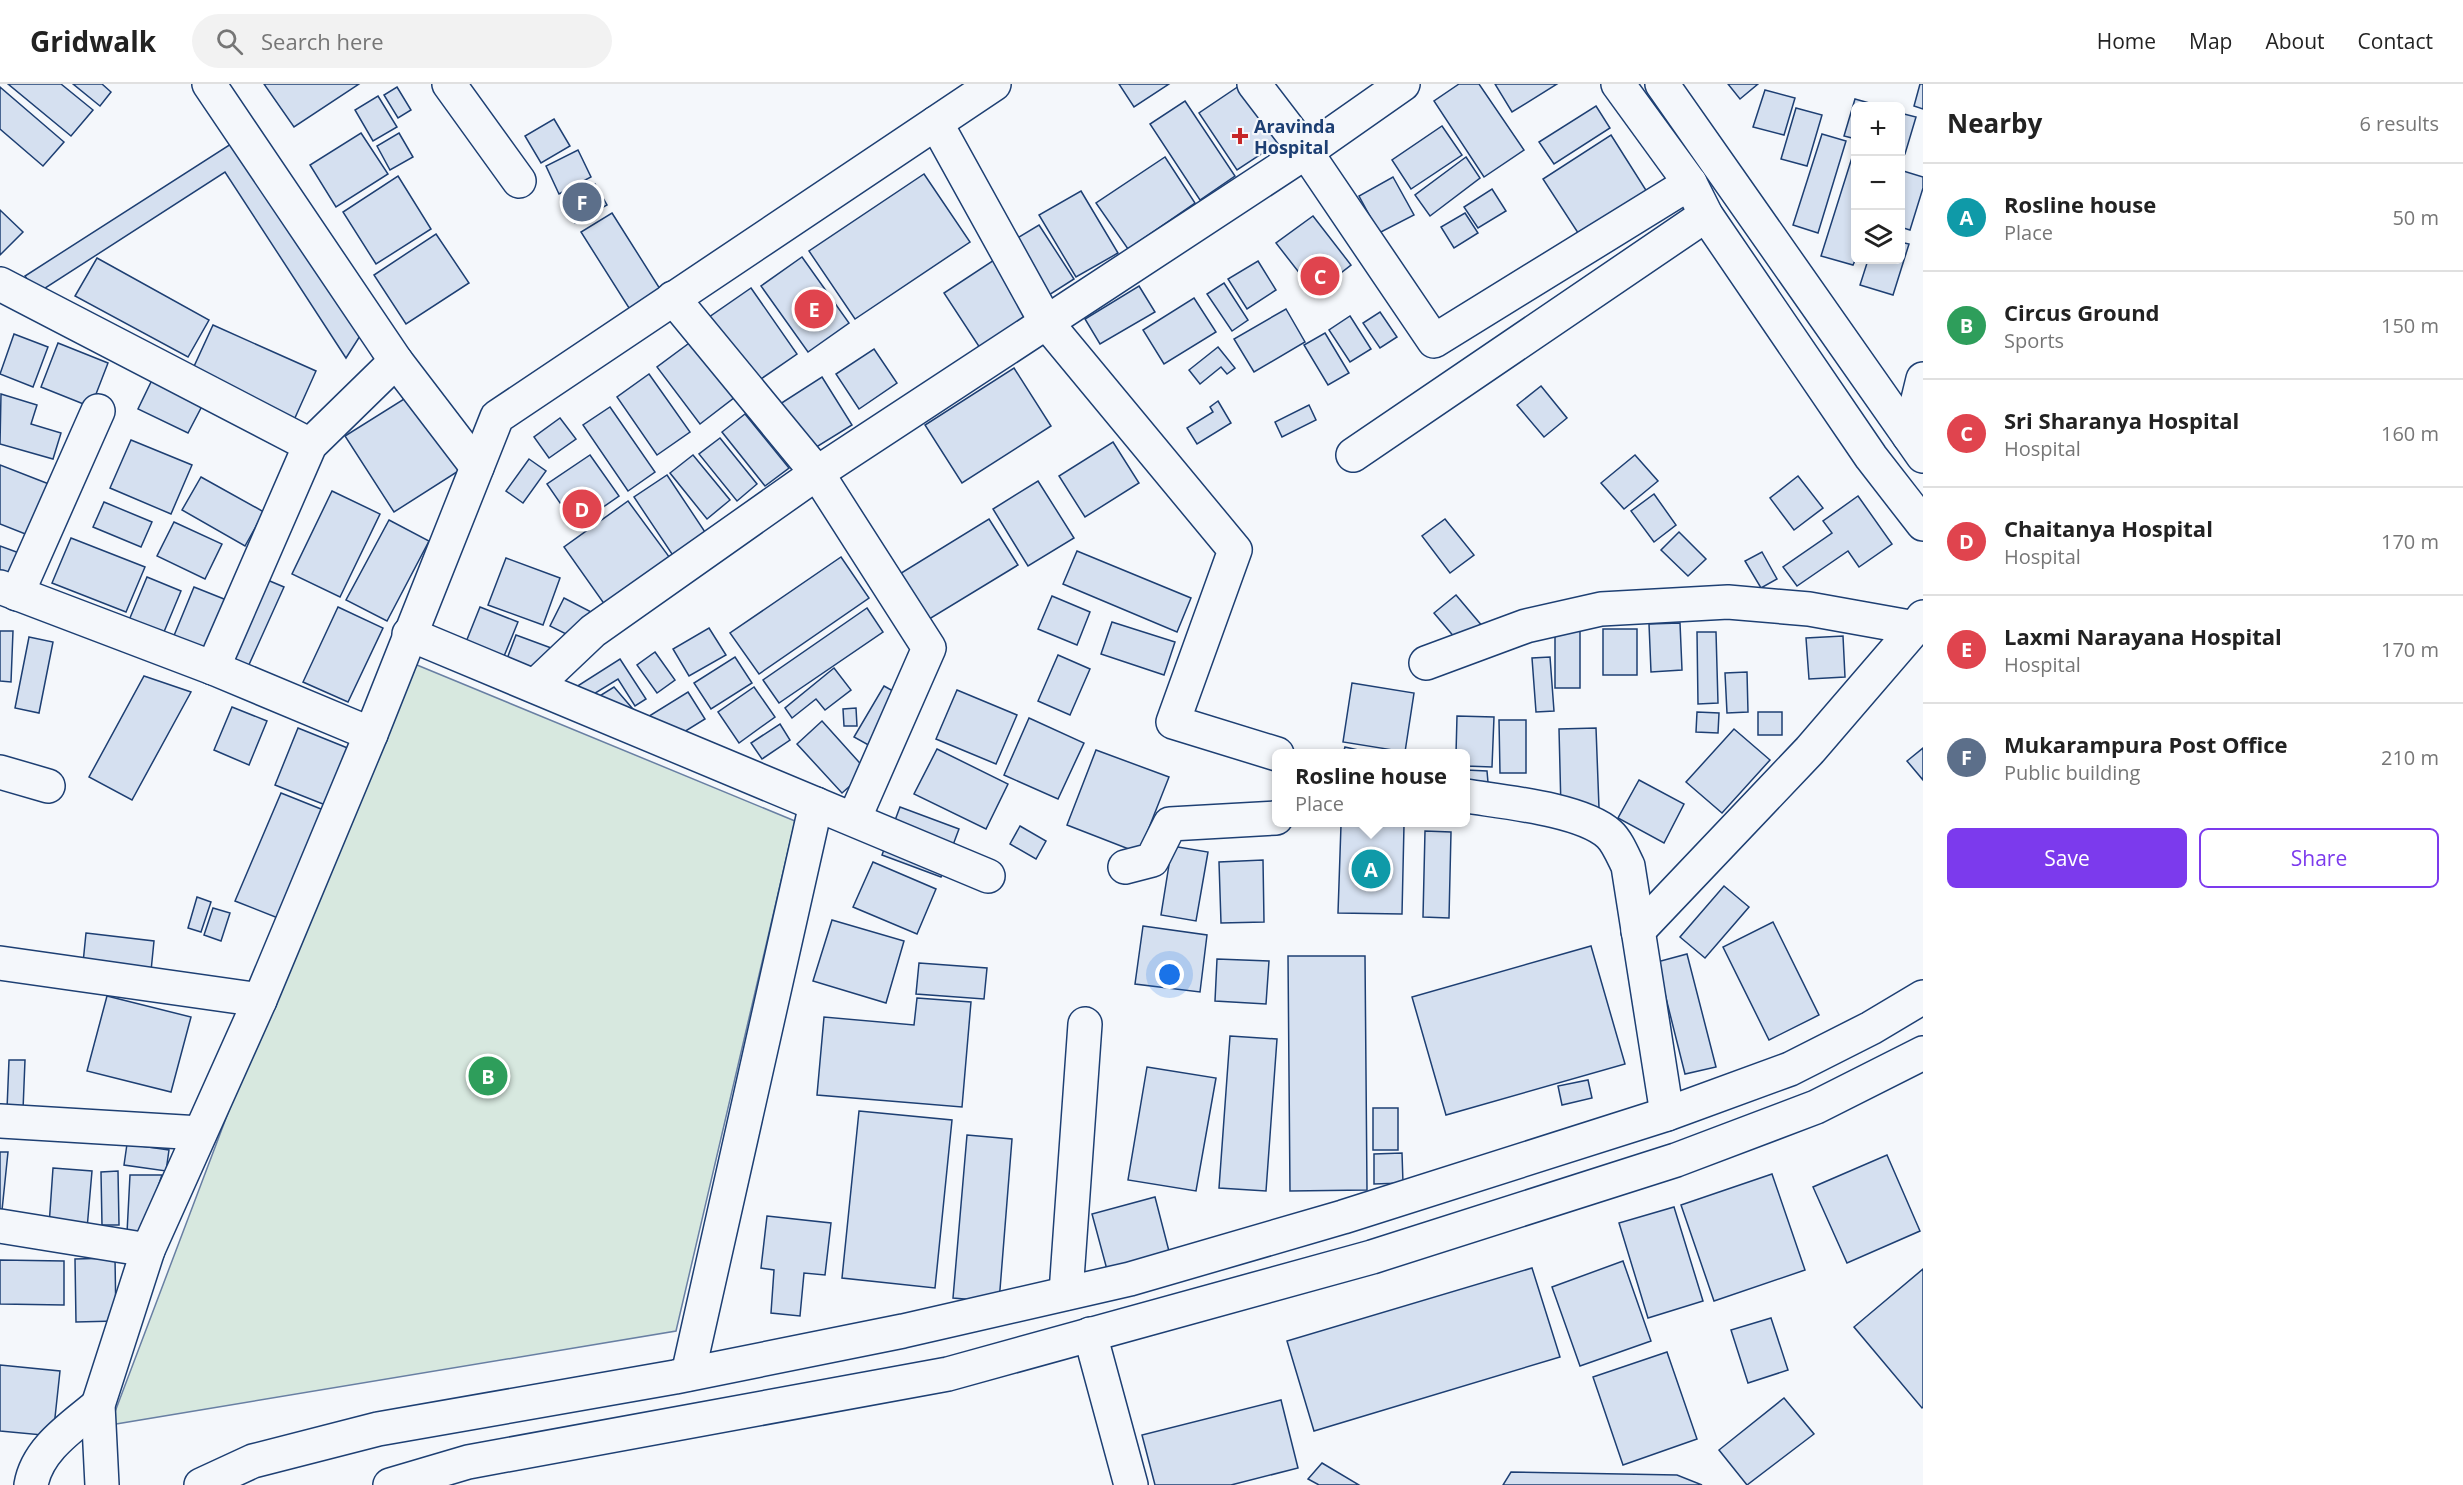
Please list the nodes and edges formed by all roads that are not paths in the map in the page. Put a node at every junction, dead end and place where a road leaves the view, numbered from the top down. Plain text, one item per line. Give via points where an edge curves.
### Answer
1 (209, 84) edge
2 (449, 84) edge
3 (994, 84) edge
4 (1254, 84) edge
5 (1404, 84) edge
6 (1618, 84) edge
7 (1662, 84) edge
8 (936, 123) junction
9 (1306, 152) junction
10 (519, 181) dead end
11 (1690, 183) junction
12 (1707, 215) junction
13 (0, 284) edge
14 (673, 298) junction
15 (1046, 322) junction
16 (396, 361) junction
17 (1923, 379) edge
18 (98, 411) dead end
19 (310, 445) junction
20 (1916, 446) edge
21 (1353, 455) dead end
22 (477, 467) junction
23 (817, 473) junction
24 (1923, 524) edge
25 (8, 591) edge
26 (1919, 622) edge
27 (409, 634) junction
28 (1426, 663) dead end
29 (213, 668) junction
30 (535, 686) junction
31 (371, 734) junction
32 (1272, 752) edge
33 (0, 772) edge
34 (48, 786) dead end
35 (1470, 797) edge
36 (816, 804) junction
37 (1272, 818) edge
38 (854, 819) junction
39 (1125, 867) dead end
40 (988, 876) dead end
41 (1638, 931) junction
42 (0, 963) edge
43 (1923, 998) edge
44 (260, 1000) junction
45 (1085, 1024) dead end
46 (1923, 1053) edge
47 (1667, 1114) junction
48 (0, 1121) edge
49 (200, 1133) junction
50 (0, 1226) edge
51 (148, 1250) junction
52 (1066, 1293) junction
53 (1090, 1334) junction
54 (688, 1374) junction
55 (99, 1405) junction
56 (31, 1485) edge
57 (102, 1485) edge
58 (201, 1485) edge
59 (390, 1485) edge
60 (1131, 1485) edge

1 - 16 street
2 - 10 street
3 - 8 street
4 - 9 street
5 - 9 street
6 - 11 street
7 - 20 street
8 - 14 street
8 - 15 street
9 - 11 street via 1434,341
9 - 15 street
11 - 12 street
12 - 21 street
12 - 24 street via 1871,457
13 - 19 street
14 - 22 street via 497,417
14 - 23 street
15 - 23 street
15 - 32 street via 1235,550 1173,723
16 - 19 street
16 - 22 street
17 - 20 street
18 - 25 street
19 - 29 street
22 - 27 street
23 - 30 street via 593,631
23 - 38 street via 929,648
25 - 29 street
26 - 28 street via 1728,602 1602,609 1526,626
26 - 41 street via 1810,750
27 - 30 street
27 - 31 street
29 - 31 street
30 - 36 street
31 - 44 street
33 - 34 street
35 - 41 street via 1547,809 1609,834 1628,866
36 - 38 street
36 - 54 street
37 - 39 street via 1170,824 1152,860
38 - 40 street
41 - 47 street
42 - 44 street
43 - 47 street via 1790,1069
44 - 49 street
45 - 52 street
46 - 53 street via 1816,1107 1676,1160 1372,1257
47 - 52 street via 1343,1217 1130,1279
48 - 49 street
49 - 51 street
50 - 51 street
51 - 55 street
52 - 54 street via 903,1331
53 - 59 street via 948,1374 468,1462
53 - 60 street
54 - 58 street via 378,1429 253,1461
55 - 56 street via 55,1441 33,1471
55 - 57 street

